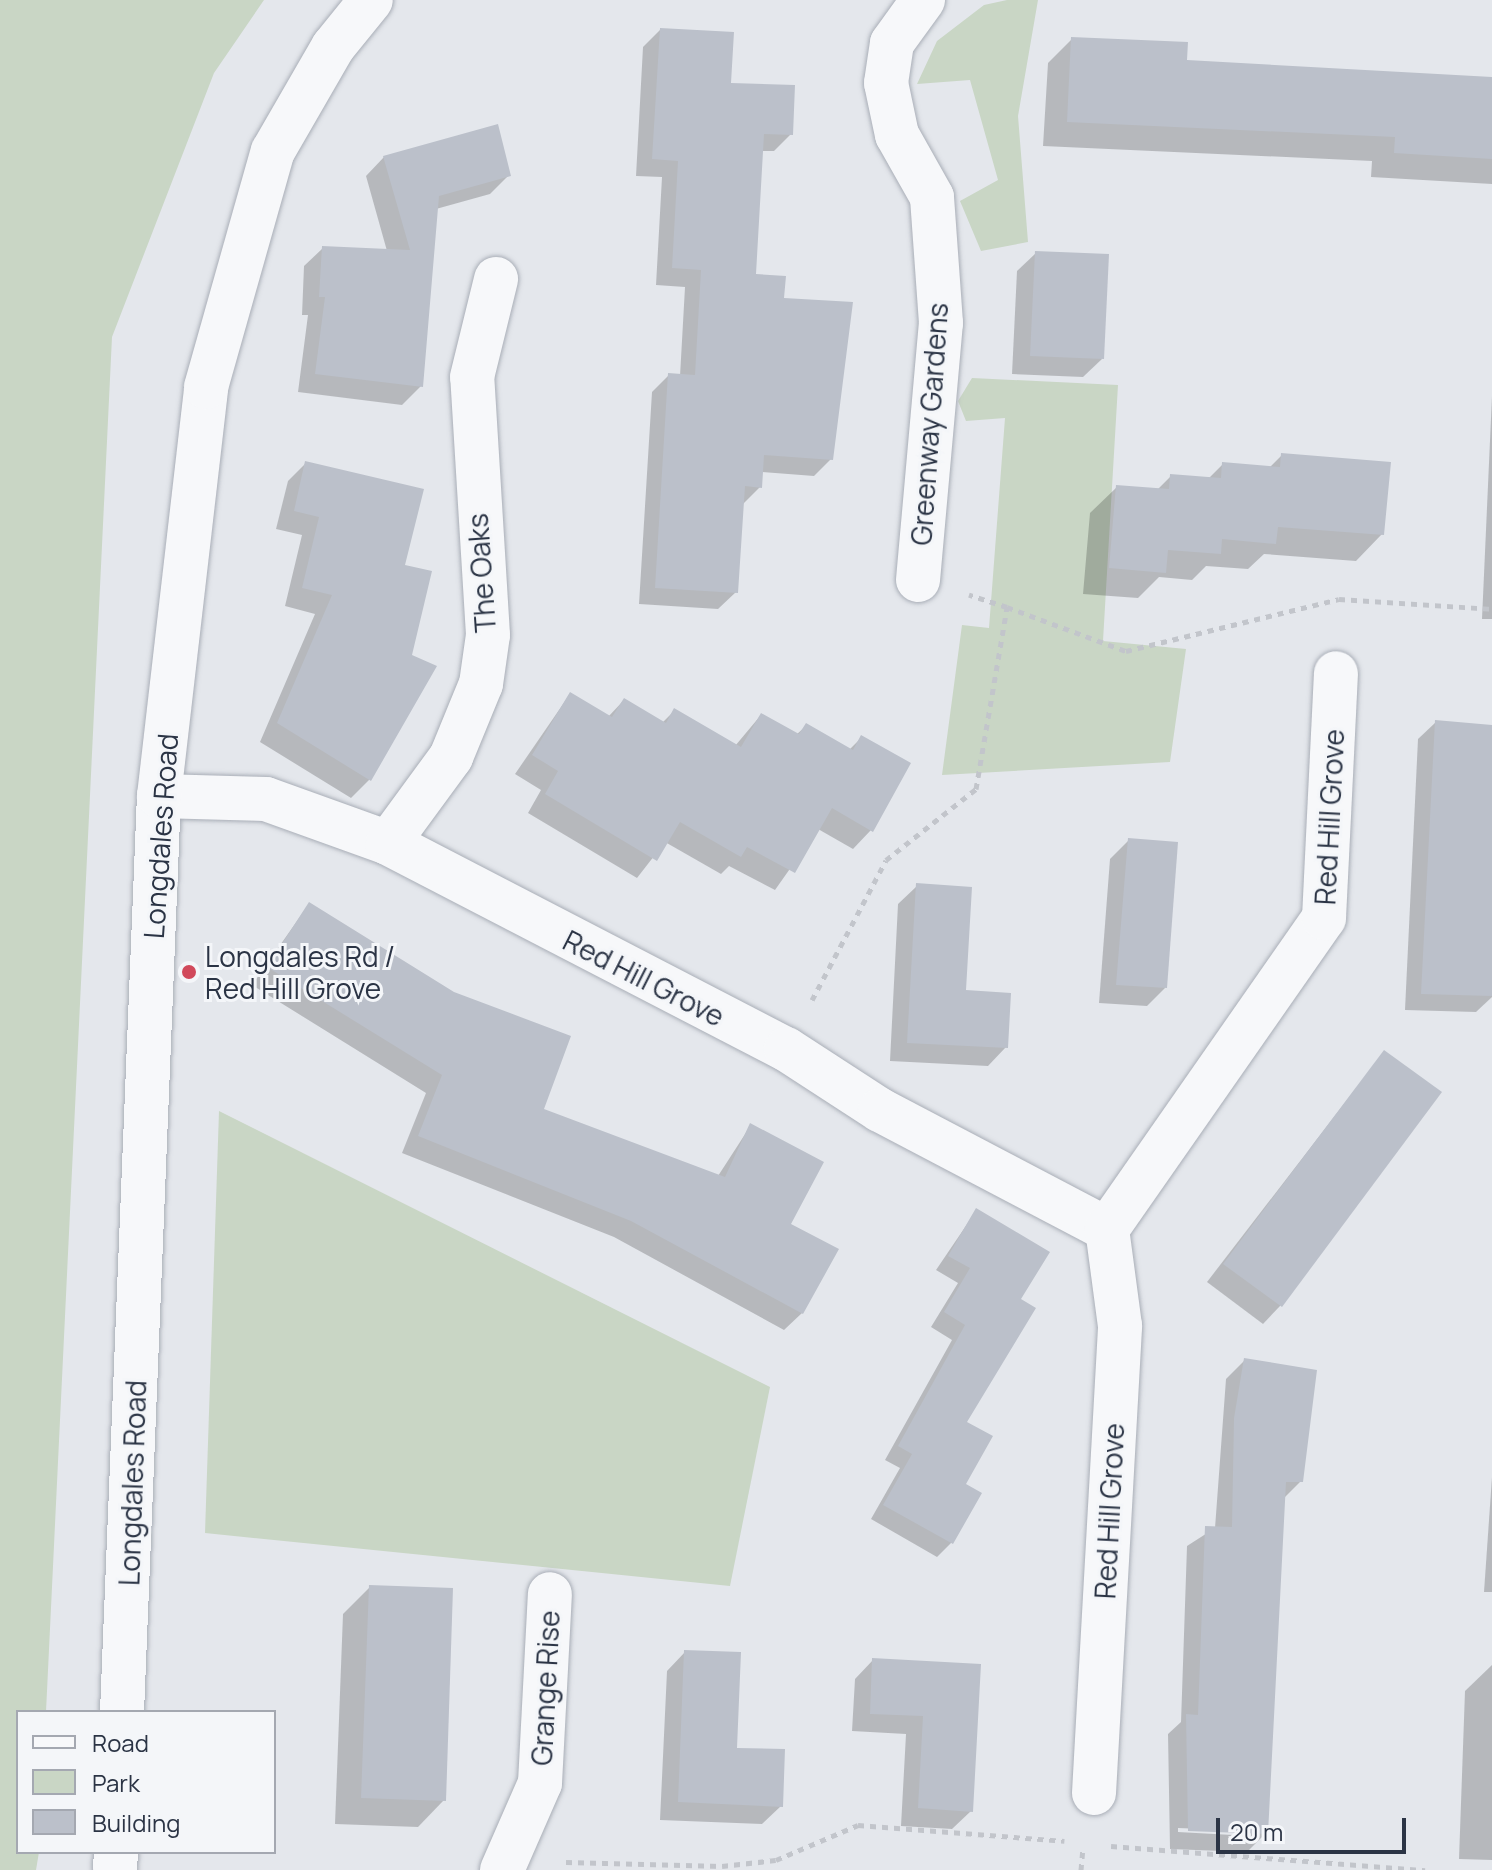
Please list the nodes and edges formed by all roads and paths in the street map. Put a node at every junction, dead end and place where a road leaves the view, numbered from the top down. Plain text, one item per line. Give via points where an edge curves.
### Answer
1 (371, 0) edge
2 (923, 0) edge
3 (496, 279) dead end
4 (918, 580) joint
5 (1007, 607) junction
6 (1492, 609) edge
7 (1336, 673) dead end
8 (159, 796) junction
9 (388, 843) junction
10 (786, 1049) junction
11 (1107, 1229) junction
12 (550, 1594) dead end
13 (122, 1710) edge
14 (1094, 1793) joint
15 (1084, 1843) junction
16 (1100, 1845) junction
17 (504, 1865) edge
18 (1081, 1870) edge
19 (1425, 1870) edge

1 - 8 street, Longdales Road via 333,47 273,151 228,294 206,387
2 - 4 street, Greenway Gardens via 892,43 886,83 897,135 932,197 941,323
3 - 9 street, The Oaks via 472,377 488,635 481,684 451,757
4 - 5 path
5 - 6 path via 1126,651 1339,599
5 - 10 path via 976,789 886,860
7 - 11 street, Red Hill Grove via 1324,918
8 - 9 street, Red Hill Grove via 266,799
8 - 13 street, Longdales Road
9 - 10 street, Red Hill Grove
10 - 11 street, Red Hill Grove via 880,1110
11 - 14 street, Red Hill Grove via 1120,1326
12 - 17 street, Grange Rise via 540,1783
14 - 16 path
15 - 16 path
15 - 17 path via 858,1825 776,1860 722,1866
15 - 18 path
16 - 19 path

